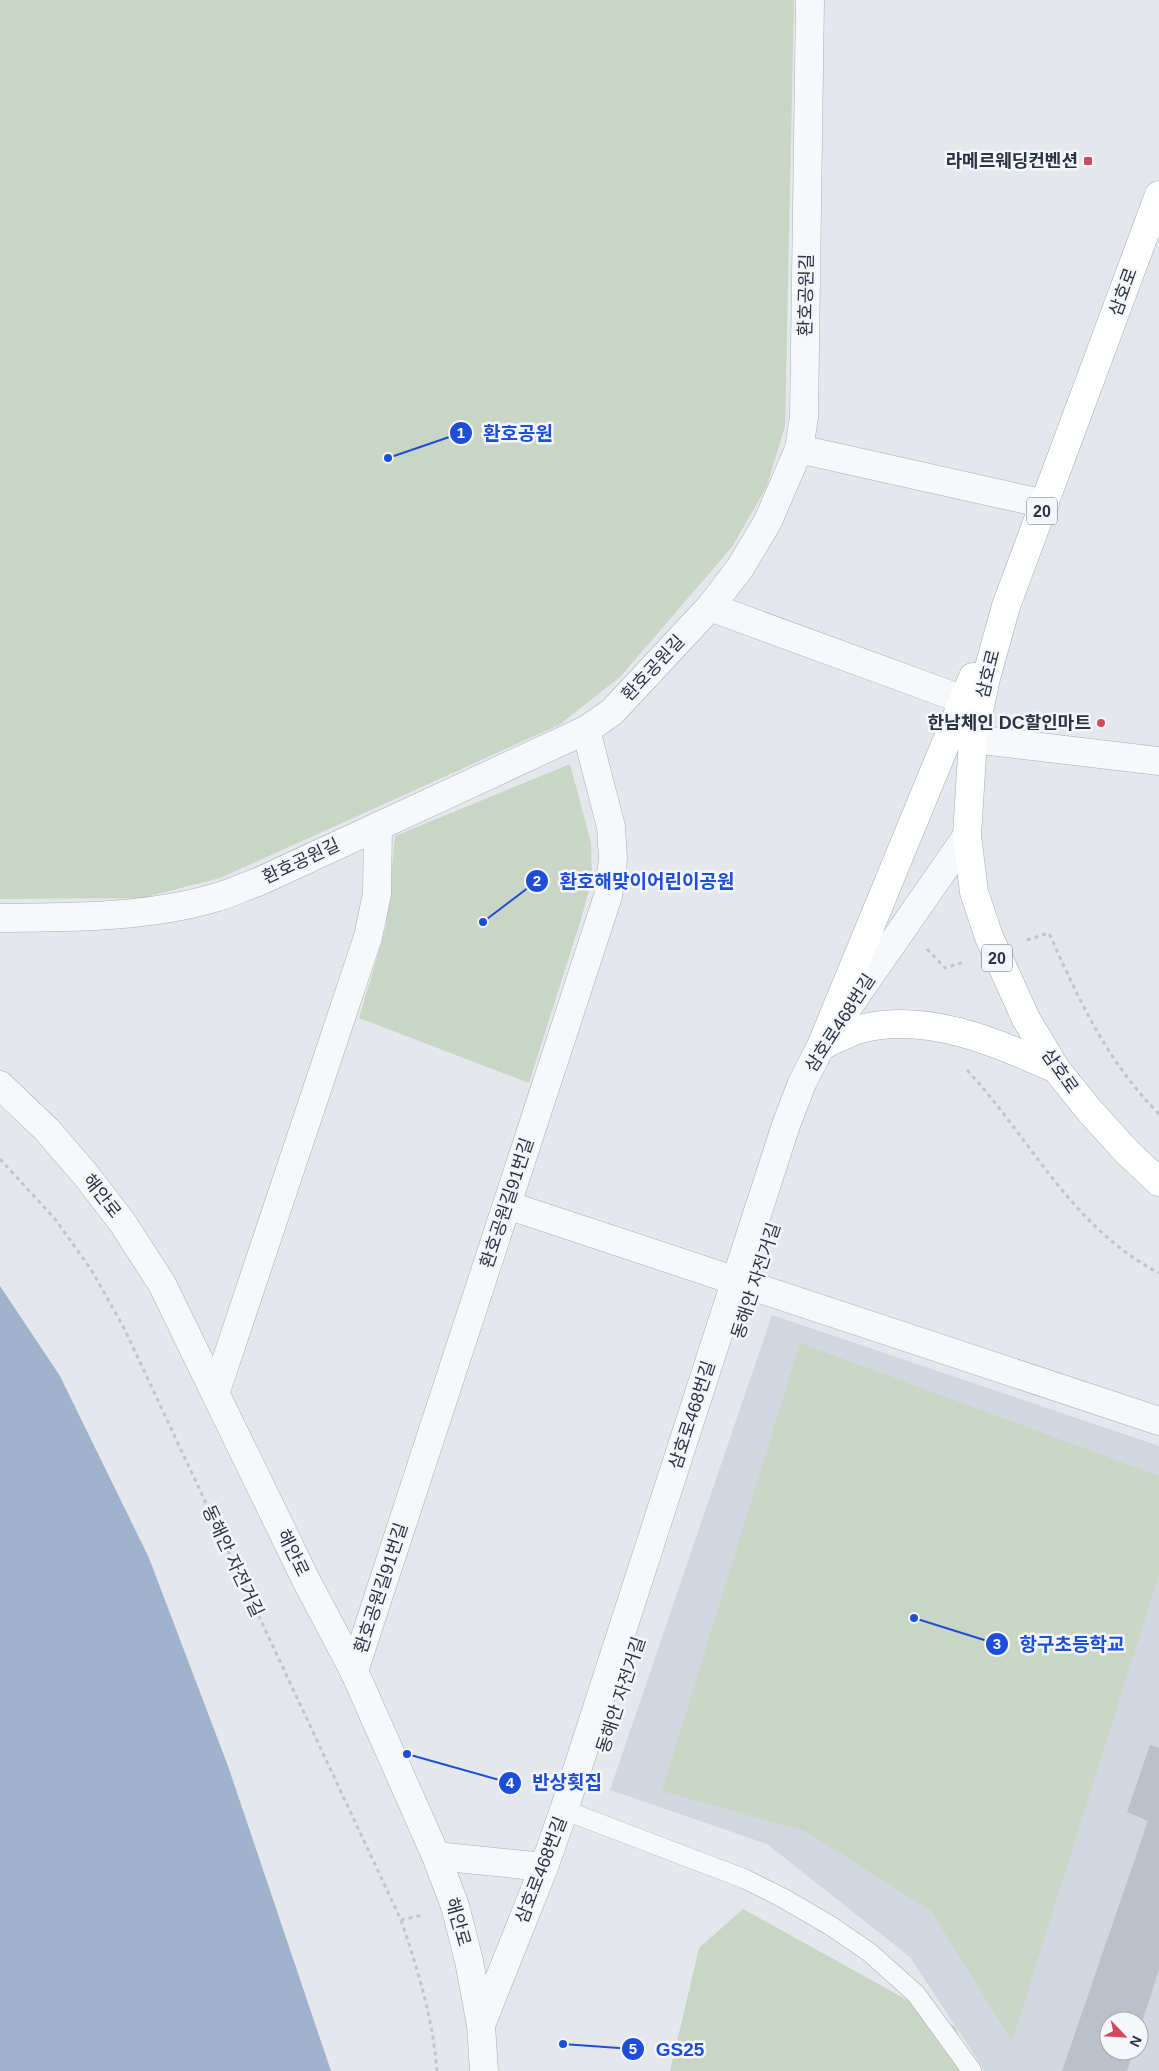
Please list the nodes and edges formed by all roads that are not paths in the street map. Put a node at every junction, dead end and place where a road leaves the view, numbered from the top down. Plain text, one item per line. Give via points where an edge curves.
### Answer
1 (810, 0) edge
2 (1157, 208) edge
3 (799, 449) junction
4 (1045, 504) junction
5 (710, 607) junction
6 (964, 700) junction
7 (586, 730) junction
8 (973, 739) junction
9 (1159, 761) edge
10 (378, 826) junction
11 (967, 836) junction
12 (0, 918) edge
13 (821, 1046) junction
14 (1056, 1069) junction
15 (0, 1085) edge
16 (1157, 1175) edge
17 (507, 1205) junction
18 (736, 1281) junction
19 (216, 1391) junction
20 (1159, 1420) edge
21 (354, 1671) junction
22 (564, 1810) junction
23 (436, 1856) junction
24 (544, 1867) junction
25 (481, 2025) junction
26 (484, 2071) edge
27 (972, 2071) edge

1 - 3 street, 환호공원길 via 804,417
2 - 4 main road, 삼호로 / 20
3 - 4 street
3 - 5 street, 환호공원길 via 768,521 740,568
4 - 6 main road
4 - 8 main road, 삼호로 / 20 via 1006,606
5 - 6 street
5 - 7 street, 환호공원길 via 612,712
6 - 13 main road
7 - 10 street, 환호공원길
7 - 17 street, 환호공원길91번길 via 611,827 614,860 608,896
8 - 9 street
8 - 11 main road, 삼호로 / 20
10 - 12 street, 환호공원길 via 258,882 207,900 129,914
10 - 19 street via 376,894 368,937
11 - 13 street, 삼호로468번길
11 - 14 main road, 삼호로 / 20 via 974,892 988,937 1026,1019
13 - 14 main road via 862,1028 901,1023 938,1027 982,1039
13 - 18 street, 삼호로468번길 via 786,1125
14 - 16 main road, 삼호로 / 20 via 1127,1152
15 - 19 street, 해안로 via 47,1130 122,1222 162,1284
17 - 18 street
17 - 21 street, 환호공원길91번길
18 - 20 street
18 - 22 street, 삼호로468번길
19 - 21 street, 해안로 via 306,1580
21 - 23 street, 해안로
22 - 24 street, 삼호로468번길
22 - 27 lane via 745,1879 831,1926 869,1952 916,1994
23 - 24 street
23 - 25 street, 해안로 via 455,1906
24 - 25 street, 삼호로468번길
25 - 26 street, 해안로

